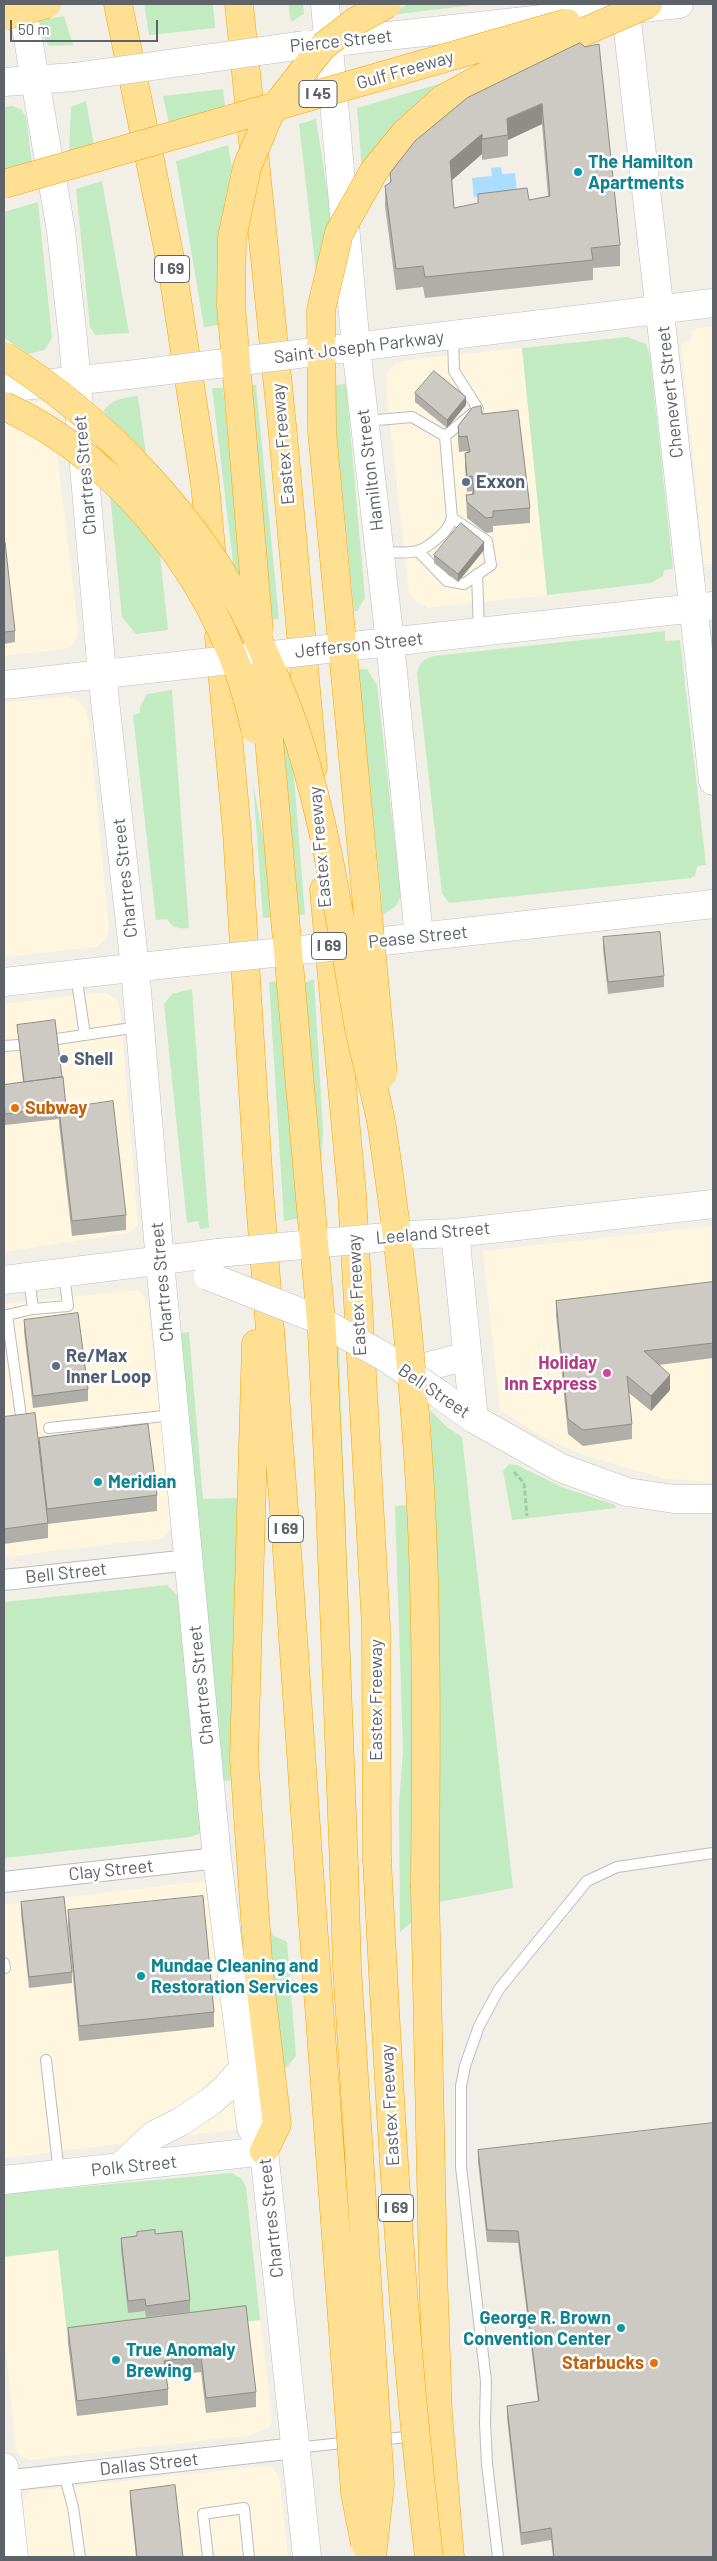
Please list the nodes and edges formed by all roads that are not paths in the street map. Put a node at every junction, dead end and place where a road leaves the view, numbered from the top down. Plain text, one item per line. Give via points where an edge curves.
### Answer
1 (22, 4) edge
2 (47, 4) edge
3 (118, 4) edge
4 (239, 4) edge
5 (325, 4) edge
6 (387, 4) edge
7 (679, 4) edge
8 (633, 5) edge
9 (4, 16) edge
10 (316, 44) junction
11 (36, 78) junction
12 (4, 82) edge
13 (4, 184) edge
14 (713, 303) edge
15 (660, 309) junction
16 (453, 335) junction
17 (343, 349) junction
18 (4, 356) edge
19 (77, 382) junction
20 (4, 388) edge
21 (4, 406) edge
22 (364, 421) junction
23 (445, 436) junction
24 (452, 518) junction
25 (379, 552) junction
26 (420, 552) junction
27 (477, 574) junction
28 (703, 607) edge
29 (479, 632) junction
30 (390, 642) junction
31 (102, 674) junction
32 (4, 684) edge
33 (713, 781) edge
34 (276, 826) junction
35 (713, 904) edge
36 (419, 937) junction
37 (135, 968) junction
38 (76, 974) junction
39 (4, 982) edge
40 (140, 1027) junction
41 (85, 1035) junction
42 (57, 1039) edge
43 (19, 1045) edge
44 (4, 1046) edge
45 (383, 1128) junction
46 (259, 1188) junction
47 (713, 1204) edge
48 (455, 1233) junction
49 (160, 1262) junction
50 (213, 1264) junction
51 (64, 1273) junction
52 (16, 1278) edge
53 (33, 1309) junction
54 (468, 1356) junction
55 (406, 1372) junction
56 (175, 1415) junction
57 (21, 1416) edge
58 (474, 1419) junction
59 (48, 1428) dead end
60 (713, 1499) edge
61 (188, 1560) junction
62 (4, 1580) edge
63 (713, 1853) edge
64 (218, 1858) junction
65 (4, 1882) edge
66 (46, 2060) dead end
67 (244, 2067) junction
68 (264, 2151) junction
69 (120, 2167) junction
70 (59, 2174) junction
71 (4, 2180) edge
72 (295, 2448) junction
73 (64, 2474) junction
74 (4, 2476) edge
75 (14, 2557) edge
76 (80, 2557) edge
77 (208, 2557) edge
78 (249, 2557) edge
79 (307, 2557) edge
80 (368, 2557) edge
81 (372, 2557) edge
82 (429, 2557) edge
83 (444, 2557) edge
84 (450, 2557) edge
85 (498, 2557) edge

1 - 11 street, Chartres Street
2 - 9 highway, bridge
3 - 46 highway, I 69 via 173,273 205,484 237,832
4 - 82 highway, Eastex Freeway / I 69, bridge via 283,435 352,1194 376,1627 377,1859 392,2160
5 - 10 street, Hamilton Street
6 - 34 highway, bridge via 356,21 322,47 270,115 247,167 232,238 230,305
7 - 8 street, Pierce Street
8 - 10 street, Pierce Street
8 - 13 highway, Gulf Freeway / I 45, bridge
8 - 15 street, Chenevert Street
8 - 45 highway, bridge via 443,99 405,133 374,171 339,233 321,310 322,431 383,1059
10 - 11 street, Pierce Street, bridge via 74,77
10 - 17 street, Hamilton Street
11 - 12 street, Pierce Street
11 - 19 street, Chartres Street via 61,231
14 - 15 street, Saint Joseph Parkway
15 - 16 street, Saint Joseph Parkway
15 - 28 street, Chenevert Street
16 - 17 street, Saint Joseph Parkway
16 - 23 lane via 454,371 478,409
17 - 19 street, Saint Joseph Parkway, bridge
17 - 22 street, Hamilton Street
18 - 45 highway, bridge via 26,369 90,420 140,468 183,519 229,585 252,628 302,751 326,846 360,1034
19 - 20 street, Saint Joseph Parkway
19 - 31 street, Chartres Street
21 - 34 highway, bridge via 28,418 88,459 159,528 192,573 219,621 252,712
22 - 23 lane via 412,418
22 - 25 street, Hamilton Street
23 - 24 lane
24 - 26 lane via 449,528
24 - 27 lane via 487,541 491,564
25 - 26 lane
25 - 30 street, Hamilton Street
26 - 27 lane via 446,582 464,584
27 - 29 lane
28 - 29 street, Jefferson Street
28 - 33 street, Chenevert Street
29 - 30 street, Jefferson Street
30 - 31 street, Jefferson Street, bridge
30 - 36 street, Hamilton Street
31 - 32 street, Jefferson Street
31 - 37 street, Chartres Street
34 - 81 highway, bridge via 322,1332 349,2006 380,2484
35 - 36 street, Pease Street
36 - 37 street, Pease Street, bridge
37 - 38 street, Pease Street
37 - 40 street, Chartres Street
38 - 39 street, Pease Street
38 - 41 lane
40 - 41 lane
40 - 49 street, Chartres Street
41 - 42 lane
43 - 44 lane
45 - 84 highway, bridge via 407,1320 418,1459 426,1754 425,1888 433,2271 438,2414
46 - 68 highway via 244,1758 259,1975 277,2124
46 - 80 highway, I 69, bridge via 355,2493
47 - 48 street, Leeland Street
48 - 50 street, Leeland Street, bridge via 407,1235
48 - 54 street
49 - 50 street, Bell Street
49 - 51 street
49 - 56 street, Chartres Street
50 - 55 street, Bell Street, bridge via 315,1318
51 - 52 street
51 - 53 lane via 68,1306
52 - 53 lane
53 - 57 lane via 6,1315
54 - 55 street
54 - 58 street
55 - 58 street, Bell Street, bridge
56 - 59 lane
56 - 61 street, Chartres Street
58 - 60 street, Bell Street via 561,1468 628,1492
61 - 62 street, Bell Street
61 - 64 street, Chartres Street
63 - 85 lane via 617,1866 587,1881 499,1989 479,2026 465,2066 461,2086 461,2167 486,2381 487,2464
64 - 65 street, Clay Street
64 - 67 street, Chartres Street
66 - 70 lane
67 - 68 street, Chartres Street via 251,2127
67 - 69 street via 210,2102 154,2136
68 - 69 street, Polk Street
68 - 72 street, Chartres Street
69 - 70 street, Polk Street
70 - 71 street, Polk Street
72 - 73 street, Dallas Street
72 - 79 street, Chartres Street
72 - 83 lane via 430,2434
73 - 74 street, Dallas Street
73 - 76 lane via 73,2507
74 - 75 street
77 - 78 lane via 203,2514 244,2508

